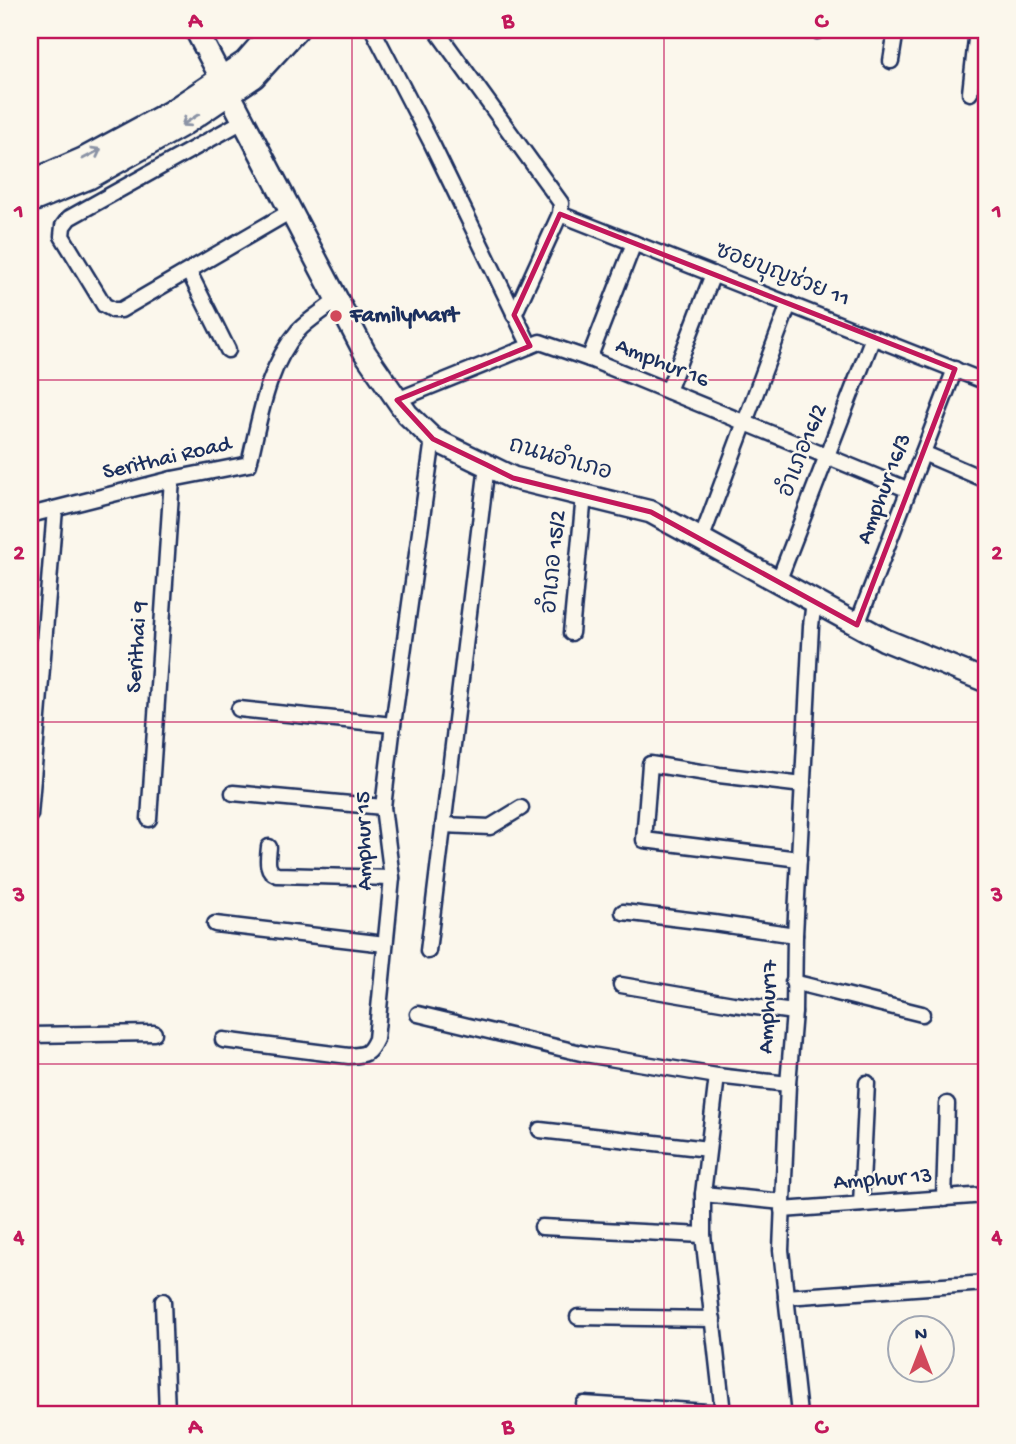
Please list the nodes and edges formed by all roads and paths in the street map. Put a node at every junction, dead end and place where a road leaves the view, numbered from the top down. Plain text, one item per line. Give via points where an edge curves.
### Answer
1 (196, 30) edge
2 (273, 30) edge
3 (297, 30) edge
4 (373, 30) edge
5 (436, 30) edge
6 (896, 30) edge
7 (977, 30) edge
8 (891, 61) dead end
9 (224, 86) junction
10 (970, 93) dead end
11 (243, 121) junction
12 (30, 182) edge
13 (30, 202) edge
14 (290, 211) junction
15 (560, 214) junction
16 (634, 243) junction
17 (189, 272) junction
18 (713, 274) junction
19 (337, 300) junction
20 (789, 304) junction
21 (514, 315) junction
22 (873, 337) junction
23 (530, 346) junction
24 (228, 350) dead end
25 (589, 359) junction
26 (955, 369) junction
27 (986, 382) edge
28 (667, 391) junction
29 (397, 400) junction
30 (744, 423) junction
31 (433, 439) junction
32 (923, 453) junction
33 (827, 456) junction
34 (487, 466) junction
35 (172, 479) junction
36 (986, 480) edge
37 (909, 490) junction
38 (584, 495) junction
39 (55, 509) junction
40 (30, 515) edge
41 (701, 540) junction
42 (778, 582) junction
43 (814, 601) junction
44 (857, 625) junction
45 (571, 633) dead end
46 (986, 681) edge
47 (239, 709) dead end
48 (393, 725) junction
49 (33, 754) edge
50 (803, 785) junction
51 (233, 793) dead end
52 (383, 807) junction
53 (521, 808) dead end
54 (30, 814) edge
55 (149, 819) dead end
56 (443, 825) junction
57 (269, 847) dead end
58 (799, 859) junction
59 (392, 878) junction
60 (623, 912) dead end
61 (215, 924) dead end
62 (795, 935) junction
63 (385, 944) junction
64 (428, 951) dead end
65 (793, 982) junction
66 (621, 985) dead end
67 (794, 1012) junction
68 (418, 1014) dead end
69 (922, 1014) dead end
70 (154, 1033) dead end
71 (30, 1035) edge
72 (223, 1040) dead end
73 (717, 1076) junction
74 (867, 1083) dead end
75 (788, 1084) junction
76 (947, 1104) dead end
77 (540, 1130) dead end
78 (708, 1149) junction
79 (703, 1194) junction
80 (986, 1195) edge
81 (944, 1199) junction
82 (861, 1204) junction
83 (782, 1206) junction
84 (542, 1227) dead end
85 (703, 1235) junction
86 (986, 1283) edge
87 (786, 1297) junction
88 (163, 1301) dead end
89 (578, 1317) dead end
90 (713, 1319) junction
91 (584, 1404) dead end
92 (723, 1413) edge
93 (167, 1414) edge
94 (738, 1414) edge
95 (799, 1414) edge

1 - 9 street, ถนนอำเภอ
2 - 9 street
3 - 9 street via 254,77
4 - 21 street
5 - 15 street via 561,203
6 - 8 street
7 - 10 street
9 - 11 street, ถนนอำเภอ
12 -> 9 street
9 -> 13 street via 183,125 89,178
11 - 14 street, ถนนอำเภอ
11 - 17 street via 69,218 63,226 62,236 104,305 113,310 130,306
14 - 17 street
14 - 19 street, ถนนอำเภอ
15 - 16 street, ซอยบุญช่วย 11
15 - 21 street
16 - 18 street, ซอยบุญช่วย 11
16 - 25 street
17 - 24 street
18 - 20 street, ซอยบุญช่วย 11
18 - 28 street
19 - 29 street, ถนนอำเภอ
19 - 35 street, Serithai Road via 300,330 278,361 262,402 249,464
20 - 22 street, ซอยบุญช่วย 11
20 - 30 street
21 - 23 street
22 - 26 street, ซอยบุญช่วย 11
22 - 33 street, อำเภอ16/2
23 - 25 street, Amphur 16 via 540,342
23 - 29 street, Amphur 16
25 - 28 street, Amphur 16
26 - 27 street, ซอยบุญช่วย 11
26 - 32 street, Amphur 16/3
28 - 30 street, Amphur 16
29 - 31 street, ถนนอำเภอ
30 - 33 street, Amphur 16
30 - 41 street
31 - 34 street, ถนนอำเภอ
31 - 48 street, Amphur 15
32 - 36 street
32 - 37 street, Amphur 16/3
33 - 37 street, Amphur 16
33 - 42 street, อำเภอ16/2
34 - 38 street, ถนนอำเภอ via 513,478
34 - 56 street
35 - 39 street, Serithai Road
35 - 55 street, Serithai 9
37 - 44 street, Amphur 16/3
38 - 41 street, ถนนอำเภอ via 651,512
38 - 45 street, อำเภอ 15/2
39 - 40 street, Serithai Road
39 - 49 street
41 - 42 street, ถนนอำเภอ
42 - 43 street, ถนนอำเภอ
43 - 44 street, ถนนอำเภอ
43 - 50 street, Amphur17
44 - 46 street, ถนนอำเภอ
47 - 48 street
48 - 52 street, Amphur 15
49 - 54 street
50 - 58 street, Amphur17
50 - 58 street via 650,764 644,840
51 - 52 street
52 - 59 street, Amphur 15
53 - 56 street via 490,827
56 - 64 street
57 - 59 street via 268,869 278,875
58 - 62 street, Amphur17
59 - 63 street, Amphur 15
60 - 62 street
61 - 63 street
62 - 65 street, Amphur17
63 - 72 street, Amphur 15 via 376,1038 363,1055
65 - 67 street, Amphur17
65 - 69 street
66 - 67 street
67 - 75 street, Amphur17
68 - 73 street via 584,1054
70 - 71 street
73 - 75 street
73 - 78 street
74 - 82 street
75 - 83 street, Amphur17
76 - 81 street
77 - 78 street
78 - 79 street
79 - 83 street, Amphur 13
79 - 85 street
80 - 81 street, Amphur 13
81 - 82 street, Amphur 13
82 - 83 street, Amphur 13
83 - 87 street, Amphur17
84 - 85 street
85 - 90 street
86 - 87 street
87 - 95 street, Amphur17
88 - 93 street
89 - 90 street
90 - 92 street
91 - 92 street
92 - 94 street

